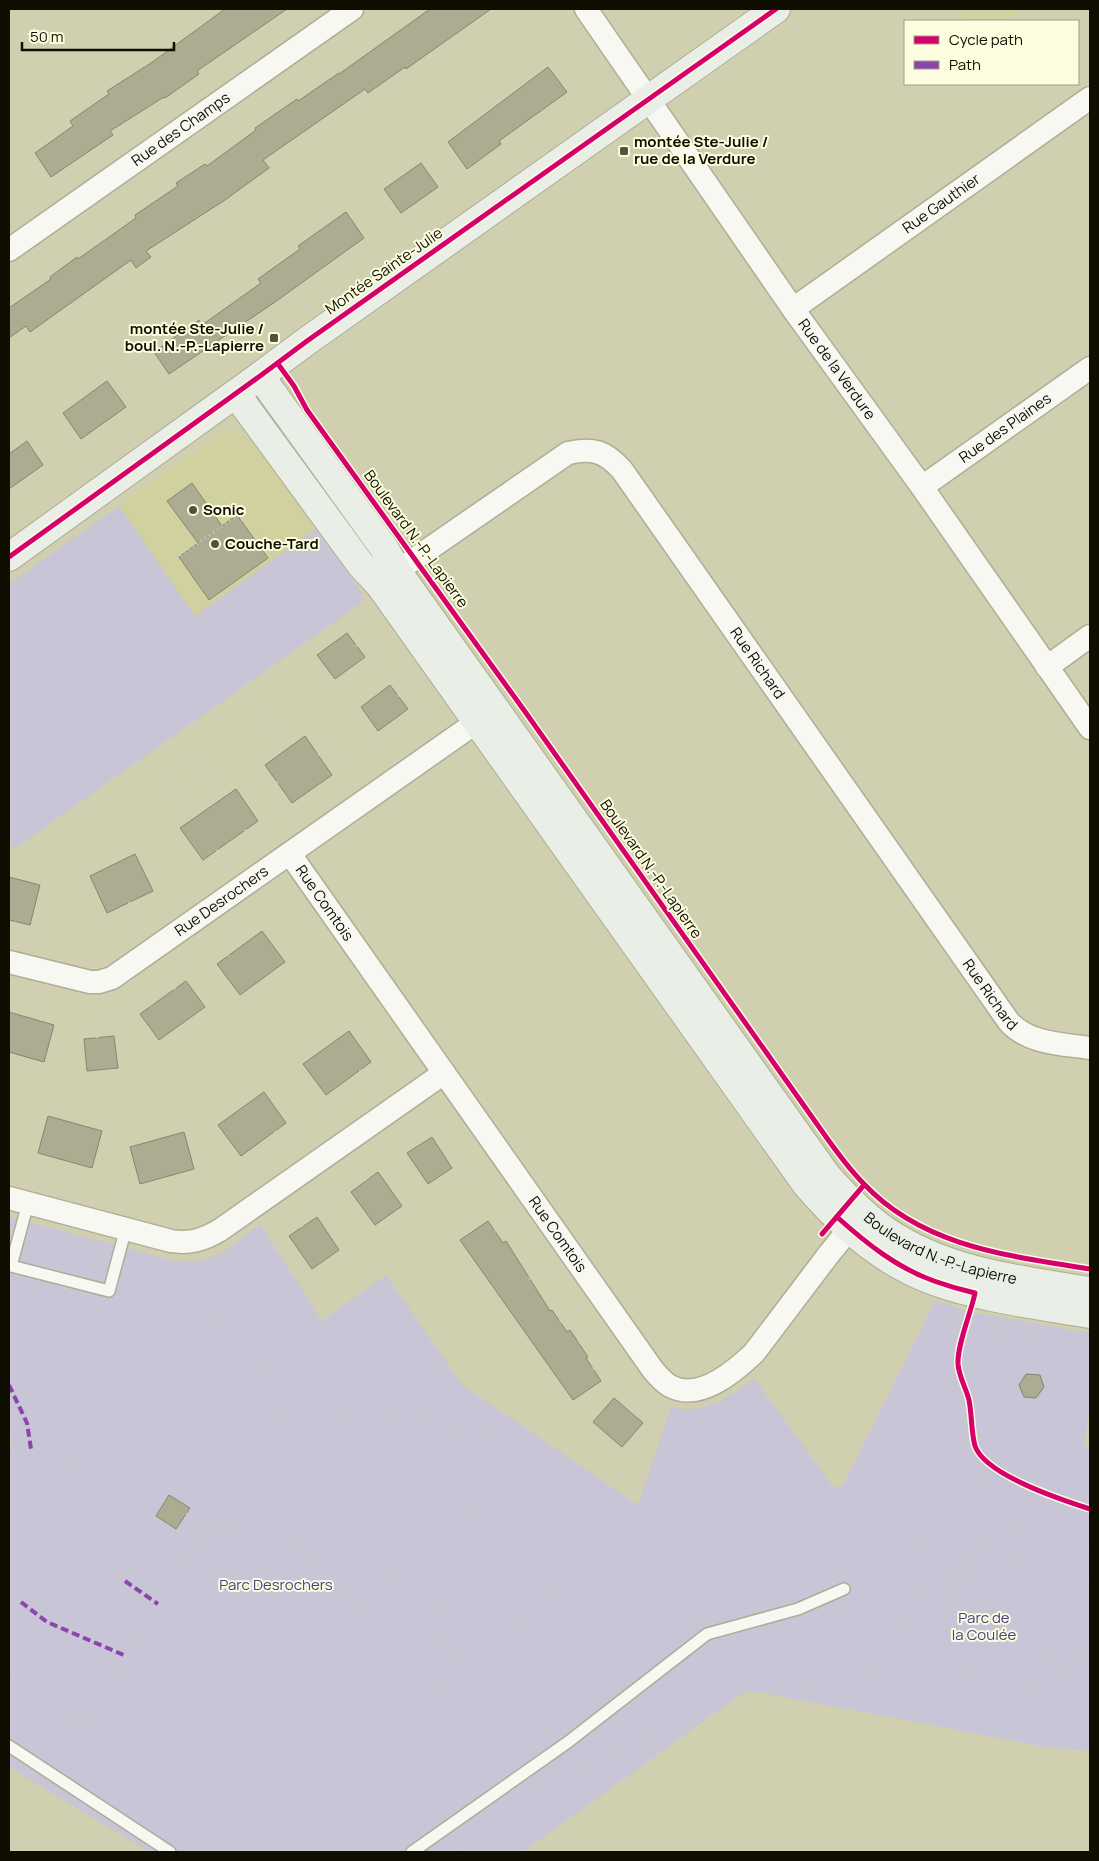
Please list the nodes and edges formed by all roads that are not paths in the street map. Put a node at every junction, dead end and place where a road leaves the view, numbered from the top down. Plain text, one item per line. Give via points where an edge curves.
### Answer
1 (352, 9) edge
2 (586, 9) edge
3 (776, 9) edge
4 (1090, 98) edge
5 (648, 99) junction
6 (9, 250) edge
7 (793, 309) junction
8 (1090, 368) edge
9 (260, 376) junction
10 (236, 394) junction
11 (922, 487) junction
12 (9, 557) edge
13 (388, 577) junction
14 (1090, 636) edge
15 (1046, 666) junction
16 (487, 715) junction
17 (1090, 728) edge
18 (290, 854) junction
19 (9, 962) edge
20 (1090, 1048) edge
21 (444, 1073) junction
22 (18, 1200) edge
23 (857, 1220) junction
24 (126, 1228) junction
25 (1090, 1291) edge
26 (1090, 1314) edge
27 (844, 1589) road end
28 (9, 1746) edge
29 (170, 1852) edge
30 (412, 1852) edge

1 - 6 street, Rue des Champs
2 - 5 street, Rue de la Verdure
3 - 5 street, Montée Sainte-Julie
4 - 7 street, Rue Gauthier
5 - 7 street, Rue de la Verdure
5 - 9 street, Montée Sainte-Julie
7 - 11 street, Rue de la Verdure
8 - 11 street, Rue des Plaines
9 - 10 street, Montée Sainte-Julie
9 - 13 street, Boulevard N.-P.-Lapierre via 384,548
10 - 12 street, Montée Sainte-Julie
10 - 13 street, Boulevard N.-P.-Lapierre via 361,565
11 - 15 street, Rue de la Verdure
13 - 16 street, Boulevard N.-P.-Lapierre
13 - 20 street, Rue Richard via 568,453 588,450 608,456 622,470 1009,1022 1029,1037
14 - 15 street
15 - 17 street, Rue de la Verdure
16 - 18 street, Rue Desrochers
16 - 23 street, Boulevard N.-P.-Lapierre via 806,1184 825,1207
18 - 19 street, Rue Desrochers via 106,981 80,981
18 - 21 street, Rue Comtois
21 - 23 street, Rue Comtois via 652,1370 671,1387 700,1390 744,1362
21 - 24 street via 211,1236 182,1242
22 - 24 street
22 - 24 lane via 11,1266 109,1291
23 - 25 street, Boulevard N.-P.-Lapierre via 958,1265
23 - 26 street, Boulevard N.-P.-Lapierre via 889,1259 934,1281 990,1297
27 - 30 lane via 798,1609 707,1634 560,1747
28 - 29 lane

